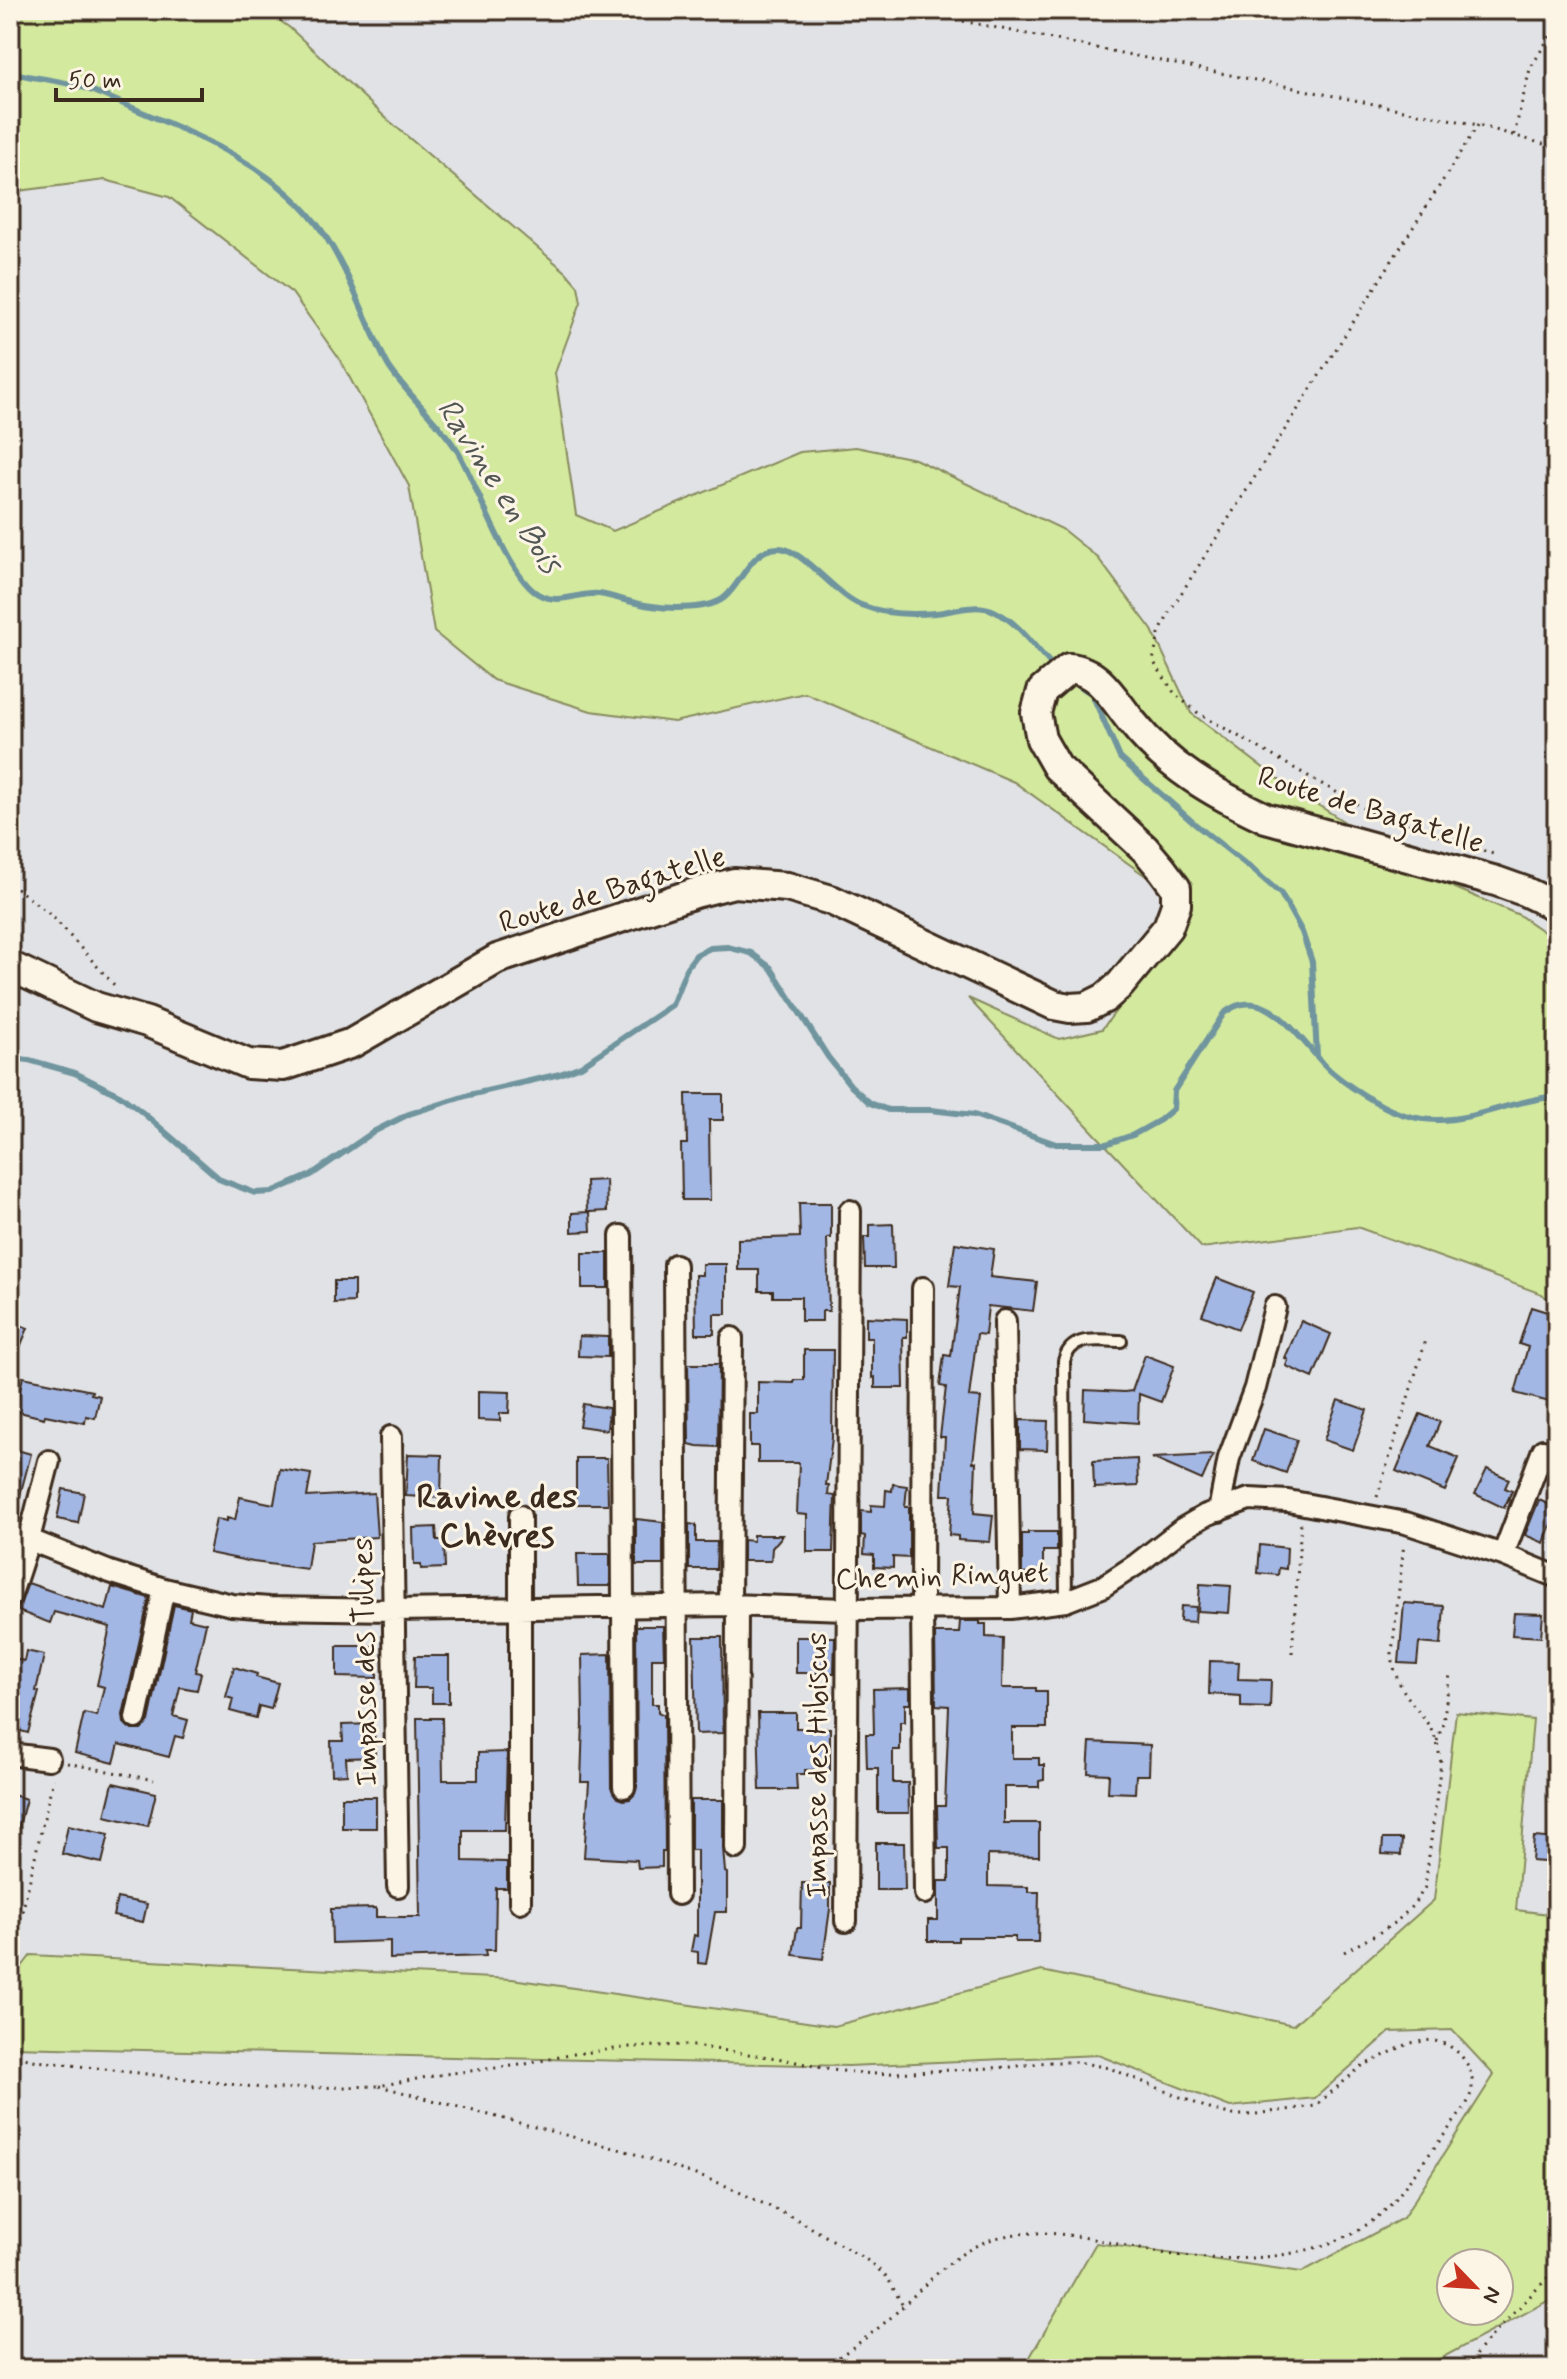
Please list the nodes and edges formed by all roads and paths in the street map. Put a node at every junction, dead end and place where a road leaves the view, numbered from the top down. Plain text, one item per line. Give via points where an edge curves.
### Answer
1 (908, 10) edge
2 (1557, 24) edge
3 (1478, 125) junction
4 (1514, 135) junction
5 (1557, 148) edge
6 (1501, 859) dead end
7 (10, 883) edge
8 (1557, 907) edge
9 (10, 966) edge
10 (115, 986) dead end
11 (850, 1211) dead end
12 (621, 1236) dead end
13 (675, 1265) dead end
14 (923, 1288) dead end
15 (1275, 1307) dead end
16 (1005, 1321) dead end
17 (1427, 1337) dead end
18 (732, 1338) dead end
19 (1121, 1341) dead end
20 (391, 1437) dead end
21 (1543, 1450) dead end
22 (49, 1461) dead end
23 (1300, 1503) junction
24 (1219, 1511) junction
25 (520, 1516) dead end
26 (1371, 1516) junction
27 (1406, 1523) junction
28 (20, 1536) edge
29 (1503, 1555) junction
30 (1557, 1577) edge
31 (164, 1589) junction
32 (10, 1597) edge
33 (1066, 1601) junction
34 (677, 1606) junction
35 (733, 1606) junction
36 (623, 1607) junction
37 (520, 1608) junction
38 (922, 1608) junction
39 (1010, 1608) junction
40 (846, 1609) junction
41 (393, 1610) junction
42 (1292, 1653) dead end
43 (1450, 1674) dead end
44 (136, 1718) dead end
45 (1437, 1742) junction
46 (10, 1754) edge
47 (53, 1760) junction
48 (154, 1780) dead end
49 (624, 1787) dead end
50 (736, 1848) dead end
51 (398, 1886) dead end
52 (925, 1893) dead end
53 (678, 1894) dead end
54 (520, 1902) dead end
55 (846, 1921) dead end
56 (17, 1935) dead end
57 (1344, 1952) dead end
58 (10, 2055) edge
59 (378, 2086) junction
60 (1557, 2268) edge
61 (903, 2306) junction
62 (820, 2369) edge
63 (1468, 2369) edge

1 - 3 path
2 - 4 path via 1530,69
3 - 4 path
3 - 6 path via 1170,611 1153,661 1175,694 1198,713 1369,811
4 - 5 path
7 - 10 path via 52,916
8 - 9 main road, Route de Bagatelle via 1496,881 1266,818 1236,804 1206,788 1146,741 1100,682 1084,669 1069,668 1042,691 1036,713 1041,739 1057,767 1145,849 1176,888 1168,927 1120,985 1087,1007 1054,1005 831,900 787,887 734,883 497,959 352,1043 283,1066 248,1064 96,1007
11 - 40 street, Impasse des Hibiscus
12 - 36 street
13 - 34 street
14 - 38 street
15 - 24 street via 1255,1388 1229,1458
16 - 39 street
17 - 26 path
18 - 35 street
19 - 33 lane via 1073,1344 1064,1361
20 - 41 street, Impasse des Tulipes
21 - 29 street
22 - 28 street
23 - 24 street, Chemin Ringuet via 1249,1499
23 - 26 street, Chemin Ringuet
23 - 42 path
24 - 33 street, Chemin Ringuet via 1182,1529 1102,1587
25 - 37 street
26 - 27 street, Chemin Ringuet
27 - 29 street, Chemin Ringuet
27 - 45 path via 1393,1668
28 - 31 street, Chemin Ringuet
28 - 32 street
29 - 30 street, Chemin Ringuet
31 - 41 street, Chemin Ringuet via 244,1606
31 - 44 street
33 - 39 street, Chemin Ringuet
34 - 35 street, Chemin Ringuet
34 - 36 street, Chemin Ringuet
34 - 53 street
35 - 40 street, Chemin Ringuet
35 - 50 street
36 - 37 street, Chemin Ringuet
36 - 49 street
37 - 41 street, Chemin Ringuet
37 - 54 street
38 - 39 street, Chemin Ringuet
38 - 40 street, Chemin Ringuet
38 - 52 street
40 - 55 street, Impasse des Hibiscus
41 - 51 street, Impasse des Tulipes
43 - 45 path
45 - 57 path via 1441,1762 1425,1887 1399,1921
46 - 47 street
47 - 48 path
47 - 56 path
58 - 59 path via 271,2089
59 - 61 path via 626,2151 722,2184 870,2262 887,2277
59 - 61 path via 616,2049 687,2045 873,2074 1078,2062 1109,2068 1210,2109 1248,2115 1315,2106 1362,2066 1410,2043 1432,2040 1448,2045 1469,2067 1472,2091 1466,2106 1385,2210 1343,2239 1245,2257 1170,2255 1030,2232 970,2249
60 - 63 path via 1483,2345
61 - 62 path

